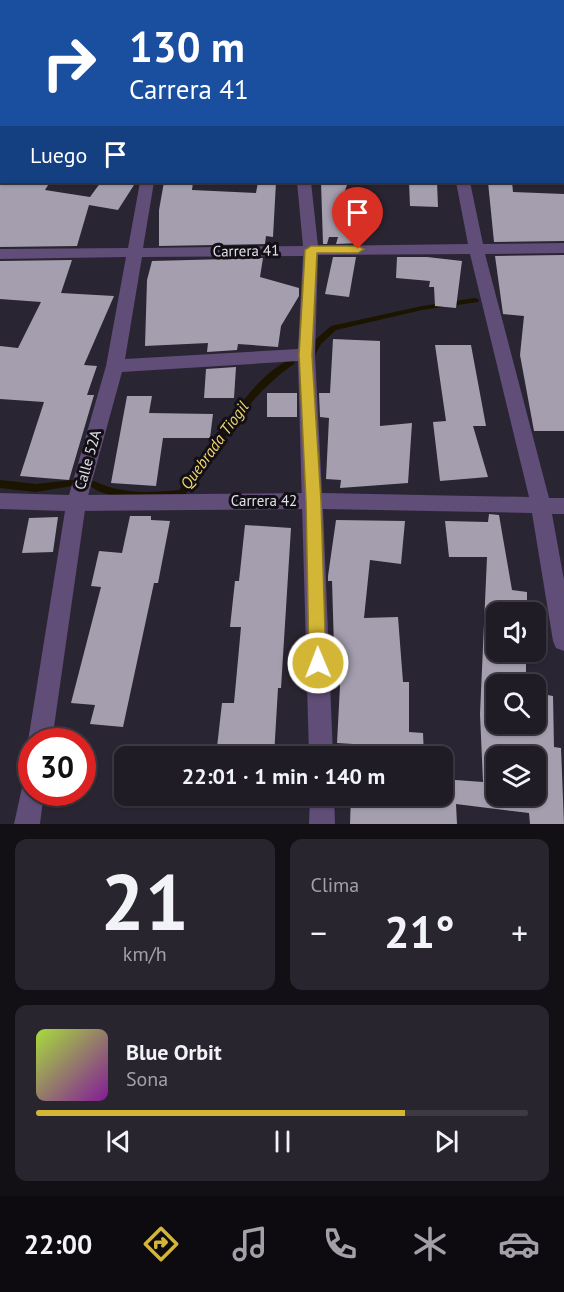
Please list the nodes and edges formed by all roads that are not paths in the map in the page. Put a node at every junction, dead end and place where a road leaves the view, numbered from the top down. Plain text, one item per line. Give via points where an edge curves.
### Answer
1 (147, 183) edge
2 (304, 183) edge
3 (464, 183) edge
4 (476, 248) junction
5 (564, 248) edge
6 (311, 250) junction
7 (135, 253) junction
8 (0, 254) edge
9 (306, 355) junction
10 (115, 366) junction
11 (0, 501) edge
12 (313, 501) junction
13 (76, 503) junction
14 (541, 506) junction
15 (564, 506) edge
16 (564, 641) edge
17 (42, 728) edge
18 (321, 746) edge
19 (30, 806) edge
20 (322, 806) edge
21 (27, 824) edge
22 (322, 824) edge

1 - 7 street, Calle 52A
2 - 6 street
3 - 4 street
4 - 5 street, Carrera 41
4 - 6 street, Carrera 41
4 - 14 street
6 - 7 street, Carrera 41
6 - 9 street
7 - 8 street, Carrera 41
7 - 10 street, Calle 52A
9 - 10 street
9 - 12 street
10 - 13 street, Calle 52A
11 - 13 street, Carrera 42
12 - 13 street, Carrera 42
12 - 14 street, Carrera 42
12 - 18 street
13 - 17 street, Calle 52A
14 - 15 street, Carrera 42
14 - 16 street
19 - 21 street
20 - 22 street

